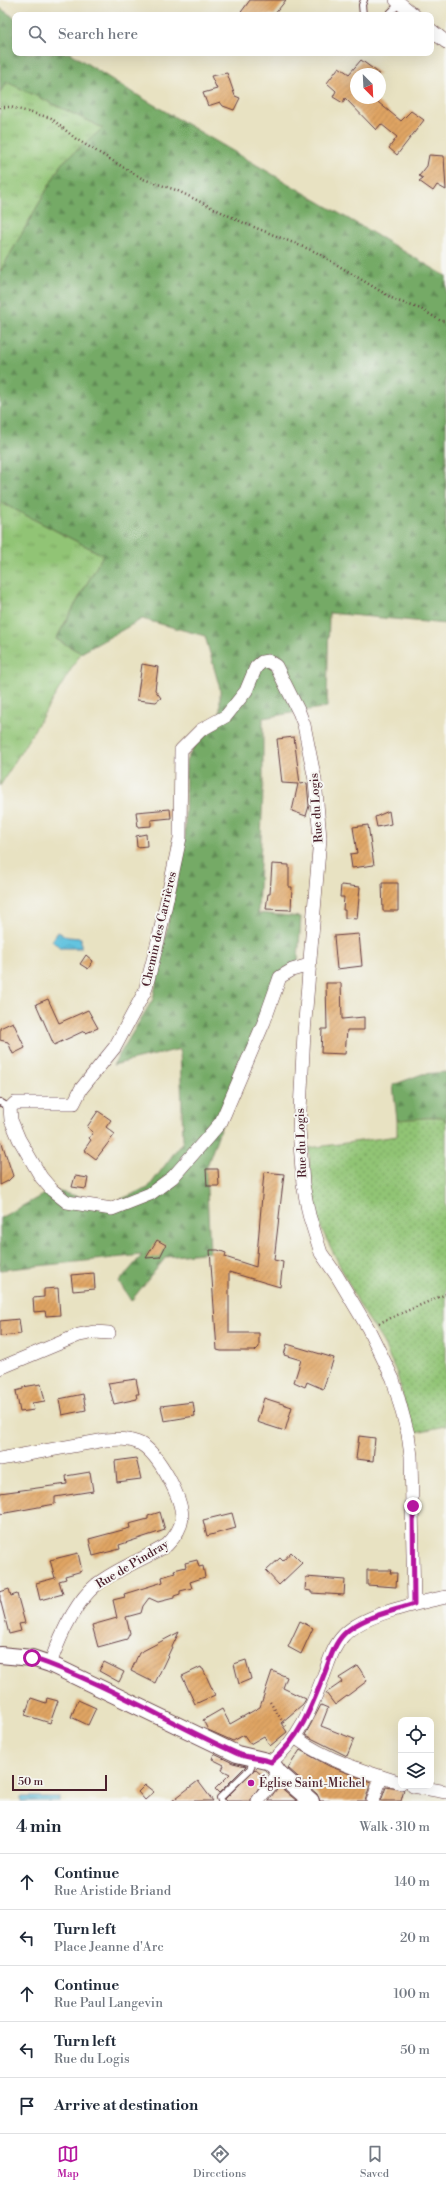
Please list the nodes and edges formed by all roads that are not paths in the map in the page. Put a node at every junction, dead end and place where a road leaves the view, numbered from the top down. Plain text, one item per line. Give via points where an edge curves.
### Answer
1 (364, 0) edge
2 (398, 1) edge
3 (363, 12) edge
4 (390, 12) edge
5 (411, 12) edge
6 (434, 32) edge
7 (446, 42) edge
8 (276, 666) joint
9 (309, 965) junction
10 (5, 1105) edge
11 (109, 1333) dead end
12 (0, 1368) edge
13 (0, 1459) edge
14 (446, 1597) edge
15 (414, 1604) junction
16 (0, 1655) edge
17 (50, 1664) junction
18 (296, 1738) junction
19 (254, 1760) junction
20 (275, 1768) junction
21 (381, 1777) junction
22 (398, 1782) edge
23 (430, 1789) edge
24 (446, 1792) edge
25 (221, 1801) edge
26 (258, 1801) edge
27 (311, 1801) edge
28 (373, 1801) edge

1 - 3 lane
2 - 4 lane
2 - 5 street
6 - 7 street
8 - 9 street, Rue du Logis via 304,725 318,802 320,838
8 - 10 street, Chemin des Carrières via 268,661 256,667 246,691 226,716 202,730 181,750 180,838 159,937 145,991 116,1047 81,1089 74,1103
9 - 10 street, Chemin des Carrières via 280,977 264,1022 221,1122 174,1177 150,1194 112,1209 67,1202 41,1177 19,1139
9 - 15 street, Rue du Logis via 299,1129 303,1184 309,1215 321,1253 368,1328 393,1380 408,1434 413,1506
11 - 12 street via 79,1335
13 - 17 street, Rue de Pindray via 105,1440 133,1440 152,1452 161,1464 181,1509 180,1529 168,1545 97,1584 89,1592 67,1627
14 - 15 street
15 - 18 street via 358,1624 344,1634 332,1652 314,1701
16 - 17 street via 32,1658
17 - 19 street
18 - 20 street
18 - 21 street via 305,1745 344,1763
19 - 20 street via 265,1759
19 - 25 lane via 250,1769 220,1798
20 - 26 street
20 - 27 street
21 - 22 street
21 - 28 street
23 - 24 street

